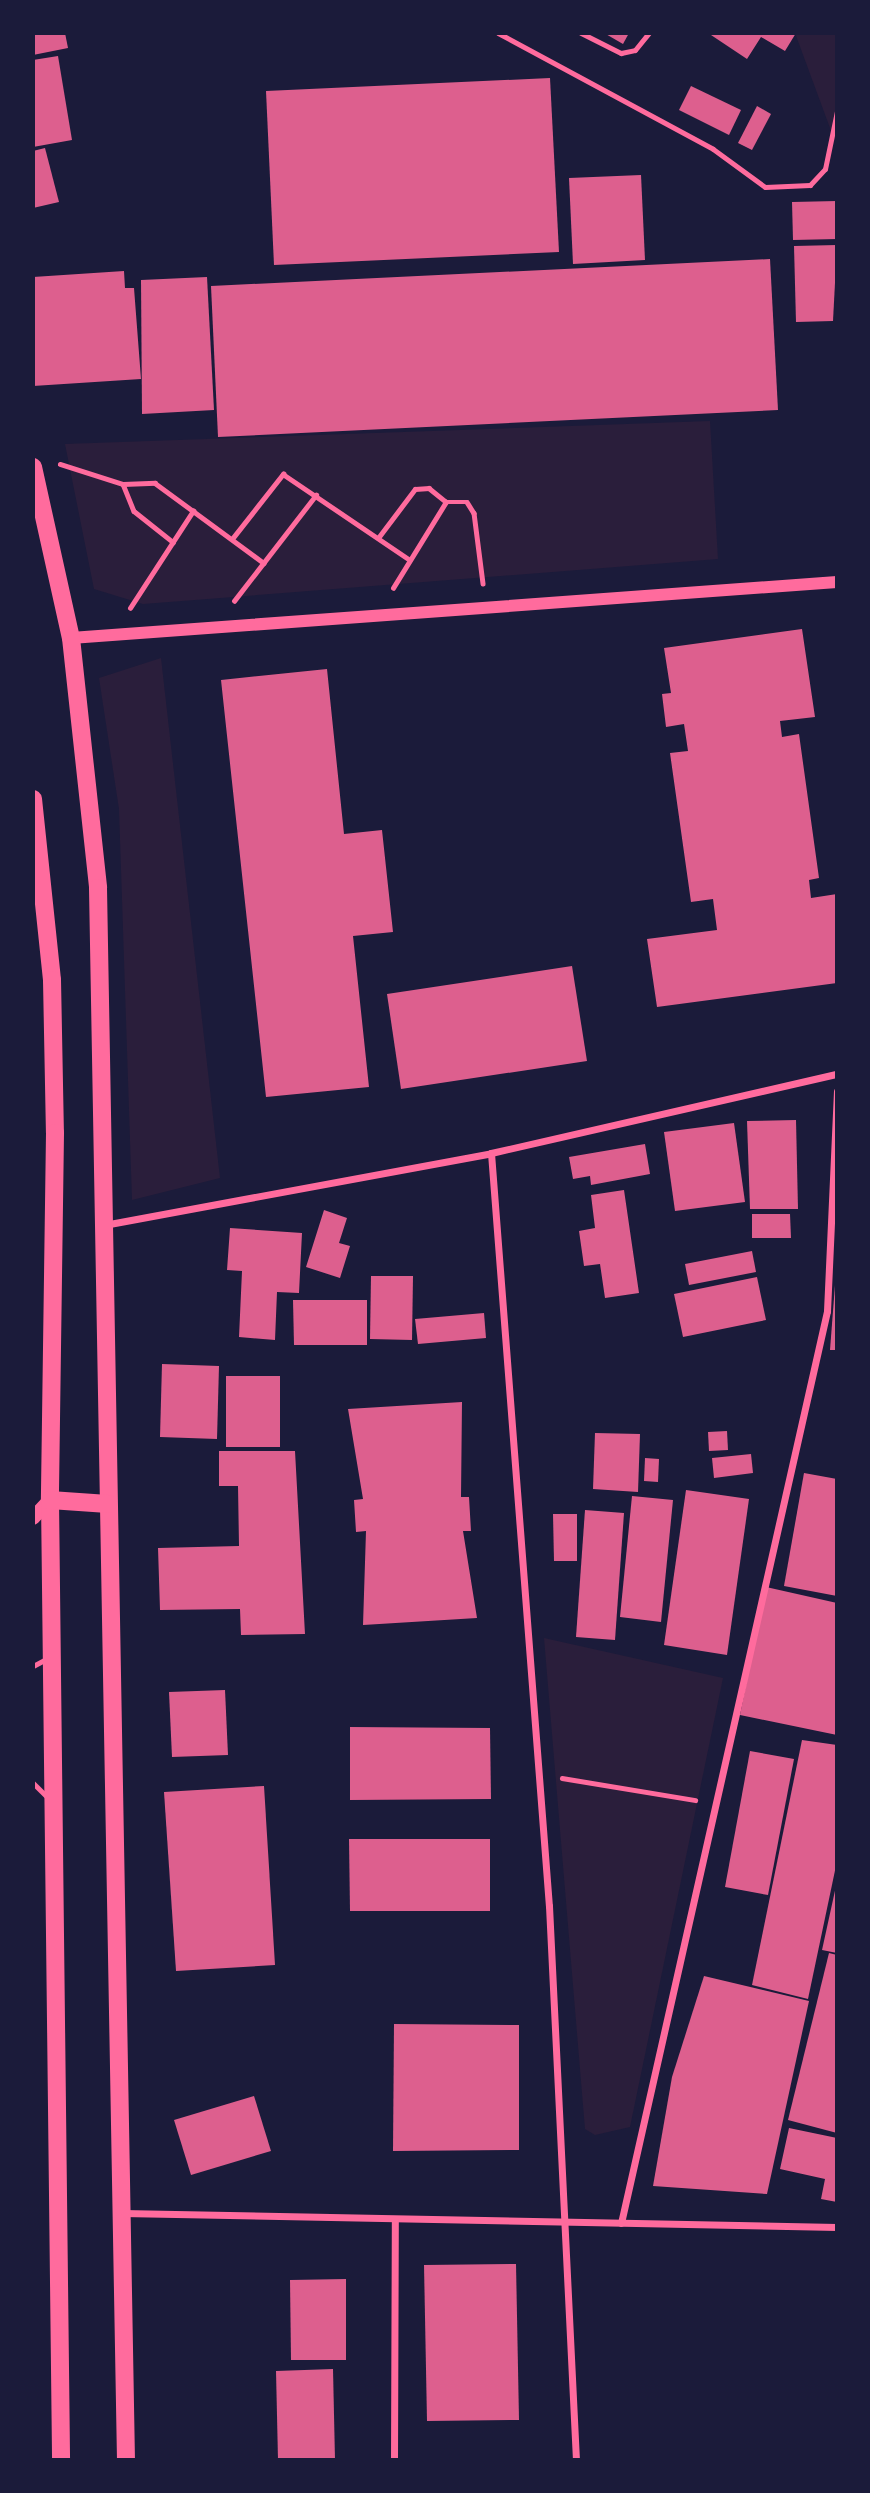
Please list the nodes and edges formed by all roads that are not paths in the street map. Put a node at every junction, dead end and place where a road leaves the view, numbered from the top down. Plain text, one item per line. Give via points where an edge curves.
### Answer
1 (498, 33) edge
2 (581, 33) edge
3 (649, 33) edge
4 (837, 111) edge
5 (33, 467) edge
6 (837, 582) edge
7 (71, 638) junction
8 (33, 799) edge
9 (837, 1073) edge
10 (837, 1091) edge
11 (491, 1153) junction
12 (104, 1225) junction
13 (50, 1500) junction
14 (108, 1504) junction
15 (33, 1518) edge
16 (54, 1655) junction
17 (33, 1666) edge
18 (33, 1783) edge
19 (55, 1805) junction
20 (118, 2213) junction
21 (395, 2220) junction
22 (564, 2222) junction
23 (621, 2223) junction
24 (837, 2227) edge
25 (61, 2460) edge
26 (126, 2460) edge
27 (394, 2460) edge
28 (576, 2460) edge

1 - 4 lane via 713,149 765,187 810,185 825,169
2 - 3 lane via 621,53 635,50
5 - 7 main road
6 - 7 street
7 - 12 main road via 98,888
8 - 13 main road via 52,1008
9 - 11 street
10 - 23 street via 827,1311
11 - 12 street
11 - 22 street via 539,1775
12 - 14 main road
13 - 14 main road
13 - 15 main road
13 - 16 main road
14 - 20 main road
16 - 17 lane
16 - 19 main road
18 - 19 lane
19 - 25 main road
20 - 21 street
20 - 26 main road
21 - 22 street
21 - 27 street
22 - 23 street
22 - 28 street
23 - 24 street

